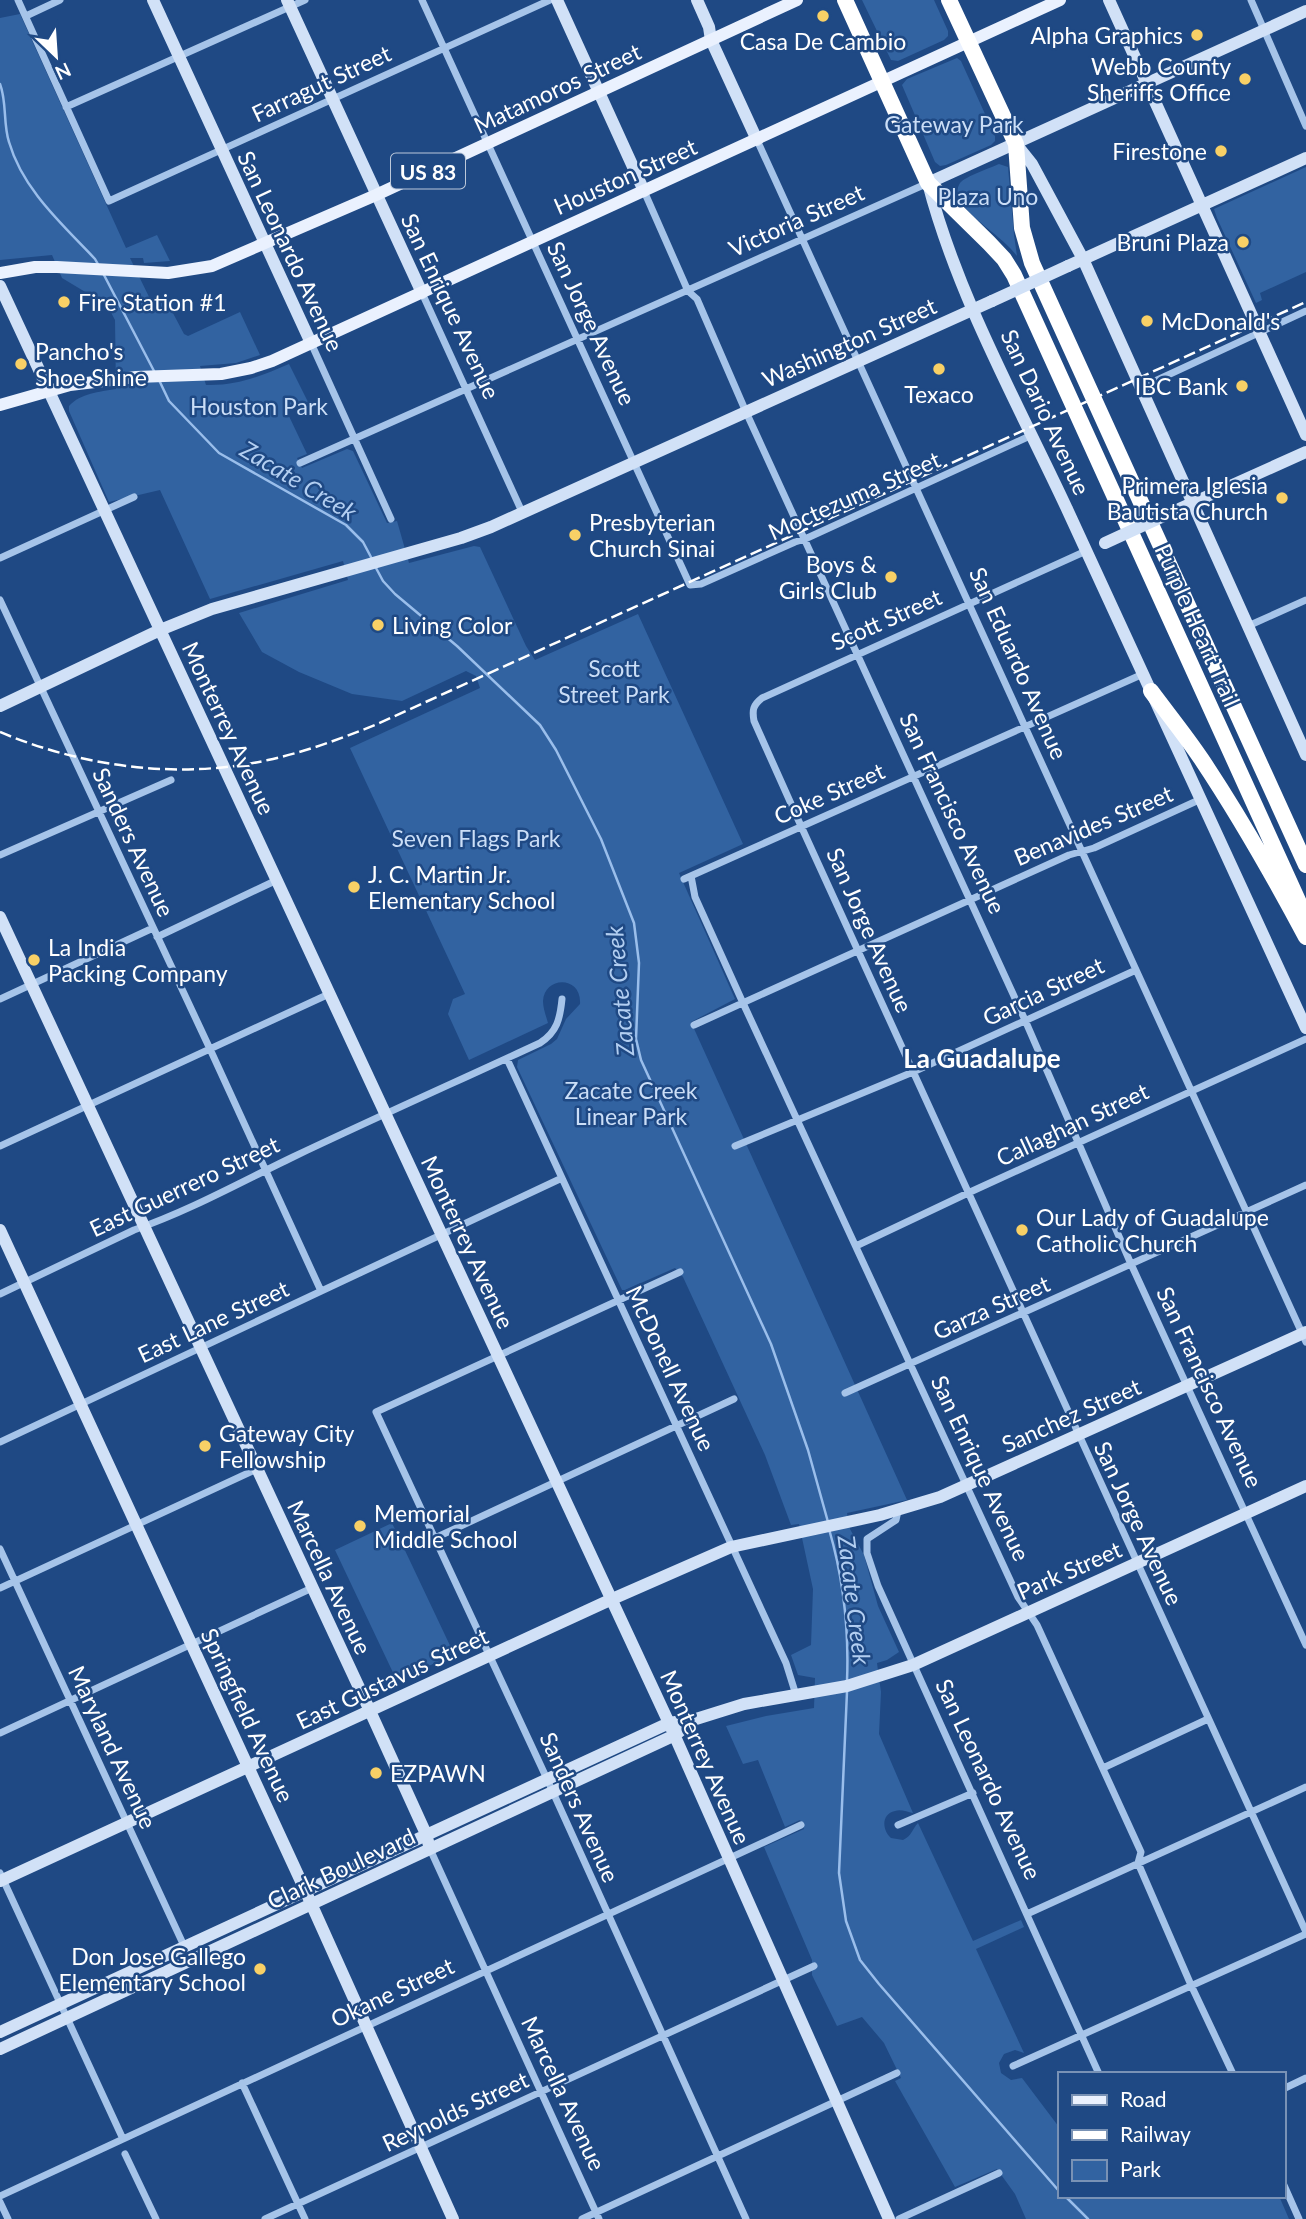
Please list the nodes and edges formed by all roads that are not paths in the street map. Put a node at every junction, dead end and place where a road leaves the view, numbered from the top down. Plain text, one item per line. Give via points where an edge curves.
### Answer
1 (18, 0) edge
2 (60, 0) edge
3 (153, 0) edge
4 (305, 0) edge
5 (422, 0) edge
6 (550, 0) edge
7 (557, 0) edge
8 (697, 0) edge
9 (797, 0) edge
10 (845, 0) edge
11 (949, 0) edge
12 (1060, 0) edge
13 (1109, 0) edge
14 (1251, 0) edge
15 (289, 3) edge
16 (1306, 11) edge
17 (26, 16) junction
18 (1263, 31) junction
19 (711, 40) junction
20 (969, 42) junction
21 (444, 47) junction
22 (179, 57) junction
23 (882, 82) junction
24 (1147, 84) junction
25 (599, 92) junction
26 (332, 99) junction
27 (66, 107) junction
28 (1306, 126) edge
29 (757, 140) junction
30 (488, 143) junction
31 (1016, 144) junction
32 (222, 150) junction
33 (1306, 158) edge
34 (928, 183) junction
35 (643, 191) junction
36 (376, 195) junction
37 (1202, 204) junction
38 (533, 240) junction
39 (803, 240) junction
40 (265, 244) junction
41 (1083, 259) junction
42 (0, 273) edge
43 (0, 286) edge
44 (688, 291) junction
45 (422, 293) junction
46 (973, 309) junction
47 (1306, 312) edge
48 (1259, 333) junction
49 (579, 338) junction
50 (311, 343) junction
51 (857, 362) junction
52 (1142, 387) junction
53 (466, 389) junction
54 (50, 390) junction
55 (0, 405) edge
56 (746, 412) junction
57 (1032, 435) junction
58 (1306, 435) edge
59 (354, 439) junction
60 (1306, 452) edge
61 (300, 463) dead end
62 (635, 463) junction
63 (917, 489) junction
64 (134, 497) dead end
65 (1193, 502) junction
66 (105, 510) junction
67 (523, 514) junction
68 (391, 519) dead end
69 (806, 539) junction
70 (1086, 551) junction
71 (0, 558) edge
72 (691, 585) joint
73 (0, 600) edge
74 (1306, 600) edge
75 (969, 605) junction
76 (1248, 626) junction
77 (160, 630) junction
78 (858, 655) junction
79 (1143, 674) junction
80 (41, 687) junction
81 (1151, 691) junction
82 (0, 706) edge
83 (753, 707) joint
84 (1025, 727) junction
85 (1305, 750) edge
86 (913, 777) junction
87 (171, 780) dead end
88 (1202, 799) junction
89 (99, 812) junction
90 (801, 827) junction
91 (1082, 852) junction
92 (0, 855) edge
93 (1306, 865) edge
94 (688, 878) joint
95 (277, 880) junction
96 (970, 900) junction
97 (0, 917) edge
98 (1306, 918) edge
99 (153, 929) junction
100 (157, 937) junction
101 (1306, 937) edge
102 (858, 952) junction
103 (1136, 970) junction
104 (32, 985) junction
105 (329, 994) junction
106 (0, 999) edge
107 (562, 999) dead end
108 (743, 1003) junction
109 (1024, 1020) junction
110 (694, 1025) dead end
111 (1306, 1028) edge
112 (1306, 1039) edge
113 (210, 1049) junction
114 (507, 1059) junction
115 (913, 1072) junction
116 (1190, 1091) junction
117 (88, 1104) junction
118 (384, 1114) junction
119 (797, 1120) junction
120 (1078, 1143) junction
121 (0, 1146) edge
122 (735, 1146) dead end
123 (265, 1170) junction
124 (562, 1178) junction
125 (1306, 1185) edge
126 (968, 1193) junction
127 (1246, 1212) junction
128 (146, 1226) junction
129 (0, 1230) edge
130 (441, 1234) junction
131 (856, 1246) junction
132 (1131, 1264) junction
133 (680, 1272) dead end
134 (24, 1282) junction
135 (321, 1291) junction
136 (0, 1294) edge
137 (618, 1300) junction
138 (1023, 1313) junction
139 (1305, 1336) edge
140 (202, 1348) junction
141 (498, 1356) junction
142 (911, 1364) junction
143 (1187, 1386) junction
144 (845, 1393) dead end
145 (734, 1399) dead end
146 (81, 1405) junction
147 (676, 1425) junction
148 (1078, 1435) junction
149 (0, 1442) edge
150 (257, 1469) junction
151 (555, 1481) junction
152 (967, 1486) junction
153 (1306, 1486) edge
154 (898, 1511) junction
155 (1245, 1513) junction
156 (136, 1525) junction
157 (435, 1538) junction
158 (731, 1547) junction
159 (0, 1549) edge
160 (1137, 1563) junction
161 (15, 1581) junction
162 (0, 1588) edge
163 (312, 1588) junction
164 (610, 1600) junction
165 (1028, 1612) junction
166 (192, 1644) junction
167 (1306, 1646) edge
168 (490, 1656) junction
169 (913, 1665) junction
170 (847, 1686) joint
171 (803, 1694) junction
172 (70, 1701) junction
173 (370, 1711) junction
174 (696, 1719) junction
175 (1208, 1719) junction
176 (669, 1723) junction
177 (0, 1733) edge
178 (675, 1735) junction
179 (249, 1766) junction
180 (1103, 1768) junction
181 (547, 1779) junction
182 (1306, 1787) edge
183 (553, 1792) junction
184 (973, 1793) junction
185 (1251, 1812) junction
186 (126, 1822) junction
187 (802, 1825) dead end
188 (898, 1825) dead end
189 (426, 1834) junction
190 (430, 1849) junction
191 (728, 1857) junction
192 (1138, 1863) junction
193 (1, 1878) edge
194 (305, 1890) junction
195 (312, 1904) junction
196 (607, 1914) junction
197 (1027, 1914) junction
198 (1306, 1933) edge
199 (184, 1946) junction
200 (191, 1961) junction
201 (814, 1966) dead end
202 (485, 1970) junction
203 (784, 1980) junction
204 (1191, 1985) junction
205 (60, 2004) junction
206 (66, 2018) junction
207 (366, 2025) junction
208 (0, 2032) edge
209 (662, 2035) junction
210 (1082, 2035) junction
211 (0, 2049) edge
212 (1013, 2066) dead end
213 (1099, 2072) edge
214 (1233, 2072) edge
215 (897, 2073) dead end
216 (1306, 2078) edge
217 (242, 2083) junction
218 (1285, 2088) edge
219 (541, 2092) junction
220 (836, 2101) junction
221 (123, 2139) junction
222 (422, 2148) junction
223 (125, 2154) dead end
224 (717, 2156) junction
225 (999, 2174) dead end
226 (1285, 2188) edge
227 (0, 2196) edge
228 (0, 2202) edge
229 (298, 2204) junction
230 (597, 2216) edge
231 (8, 2219) edge
232 (156, 2219) edge
233 (265, 2219) edge
234 (305, 2219) edge
235 (453, 2219) edge
236 (582, 2219) edge
237 (746, 2219) edge
238 (889, 2219) edge
239 (899, 2219) edge
240 (1299, 2219) edge

1 - 17 street
2 - 17 street
3 - 22 main road, San Leonardo Avenue
4 - 15 street
5 - 21 street, San Jorge Avenue
6 - 21 street, Farragut Street
7 - 25 main road, San Francisco Avenue
8 - 19 main road, San Eduardo Avenue
9 - 19 main road, Matamoros Street / US 83
10 - 23 highway, San Dario Avenue
11 - 20 highway
12 - 20 main road, Houston Street
13 - 24 main road
14 - 18 street
15 - 22 street
15 - 26 main road, San Enrique Avenue
16 - 18 main road, Victoria Street
17 - 27 street
18 - 24 main road, Victoria Street
18 - 28 street
19 - 25 main road, Matamoros Street / US 83
19 - 29 main road, San Eduardo Avenue
20 - 23 main road, Houston Street
20 - 31 highway
21 - 26 street, Farragut Street
21 - 30 street, San Jorge Avenue
22 - 27 street
22 - 32 main road, San Leonardo Avenue
23 - 29 main road, Houston Street
23 - 34 highway, San Dario Avenue
24 - 31 main road, Victoria Street
24 - 37 main road
25 - 30 main road, Matamoros Street / US 83
25 - 35 main road, San Francisco Avenue
26 - 32 street, Farragut Street
26 - 36 main road, San Enrique Avenue
27 - 32 street, Farragut Street via 109,201
29 - 35 main road, Houston Street
29 - 39 street, San Eduardo Avenue
30 - 36 main road, Matamoros Street / US 83
30 - 38 street, San Jorge Avenue
31 - 34 main road, Victoria Street
31 - 41 main road via 1032,164
31 - 93 highway, Purple Heart Trail via 1022,228 1032,263
32 - 40 main road, San Leonardo Avenue
33 - 37 main road, Washington Street
34 - 39 street, Victoria Street
34 - 46 main road, San Dario Avenue
34 - 98 highway, Purple Heart Trail via 1004,259 1014,275
35 - 38 main road, Houston Street
35 - 44 street, San Francisco Avenue
36 - 40 main road, Matamoros Street / US 83
36 - 45 main road, San Enrique Avenue
37 - 41 main road, Washington Street
37 - 48 main road
38 - 45 main road, Houston Street
38 - 49 street, San Jorge Avenue
39 - 44 street, Victoria Street
39 - 51 street, San Eduardo Avenue
40 - 42 main road, Matamoros Street / US 83 via 227,261 168,273 57,267
40 - 50 main road, San Leonardo Avenue
41 - 46 main road, Washington Street, bridge
41 - 52 main road
43 - 54 main road, Monterrey Avenue
44 - 49 street, Victoria Street
44 - 56 street, San Francisco Avenue via 697,299
45 - 50 main road, Houston Street
45 - 53 street, San Enrique Avenue
46 - 51 main road, Washington Street
46 - 57 main road, San Dario Avenue
47 - 48 street
48 - 52 street
48 - 58 main road
49 - 53 street, Victoria Street
49 - 62 street, San Jorge Avenue
50 - 54 main road, Houston Street via 236,372 115,379
50 - 59 street, San Leonardo Avenue
51 - 56 main road, Washington Street
51 - 63 street, San Eduardo Avenue
52 - 65 main road
53 - 59 street, Victoria Street
53 - 67 street, San Enrique Avenue
54 - 55 main road, Houston Street
54 - 66 main road, Monterrey Avenue
56 - 62 main road, Washington Street
56 - 69 street, San Francisco Avenue
57 - 63 street, Moctezuma Street
57 - 70 main road, San Dario Avenue
59 - 61 street, Victoria Street
59 - 68 street, San Leonardo Avenue
60 - 65 main road, Scott Street
62 - 67 main road, Washington Street
62 - 72 street, San Jorge Avenue
63 - 69 street, Moctezuma Street
63 - 75 street, San Eduardo Avenue
64 - 66 street
65 - 70 main road, Scott Street, bridge
65 - 76 main road
66 - 71 street
66 - 77 main road, Monterrey Avenue
67 - 77 main road, Washington Street via 461,538 212,609
69 - 72 street, Moctezuma Street
69 - 78 street, San Francisco Avenue
70 - 75 street, Scott Street
70 - 79 main road, San Dario Avenue
73 - 80 street, Sanders Avenue
74 - 76 street
75 - 78 street, Scott Street
75 - 84 street, San Eduardo Avenue
76 - 85 main road
77 - 80 main road, Washington Street
77 - 95 main road, Monterrey Avenue
78 - 83 street, Scott Street via 762,698
78 - 86 street, San Francisco Avenue
79 - 81 main road, San Dario Avenue
79 - 84 street, Coke Street
80 - 82 main road, Washington Street
80 - 89 street, Sanders Avenue
81 - 88 main road, San Dario Avenue
81 - 101 highway via 1234,810
83 - 90 street, San Jorge Avenue via 754,721
84 - 86 street, Coke Street
84 - 91 street, San Eduardo Avenue
86 - 90 street, Coke Street
86 - 96 street, San Francisco Avenue
87 - 89 street
88 - 91 street, Benavides Street
88 - 111 main road, San Dario Avenue
89 - 92 street
89 - 99 street, Sanders Avenue
90 - 94 street, Coke Street
90 - 102 street, San Jorge Avenue
91 - 96 street, Benavides Street
91 - 103 street, San Eduardo Avenue
94 - 108 street, San Enrique Avenue
95 - 100 street
95 - 105 main road, Monterrey Avenue
96 - 102 street, Benavides Street
96 - 109 street, San Francisco Avenue
97 - 104 main road, Marcella Avenue
99 - 100 street, Sanders Avenue
99 - 104 street
100 - 113 street, Sanders Avenue
102 - 108 street, Benavides Street
102 - 115 street, San Jorge Avenue
103 - 109 street, Garcia Street
103 - 116 street, San Eduardo Avenue
104 - 106 street
104 - 117 main road, Marcella Avenue
105 - 113 street
105 - 118 main road, Monterrey Avenue
107 - 114 street, East Guerrero Street via 559,1018 548,1038
108 - 110 street, Benavides Street
108 - 119 street, San Enrique Avenue
109 - 115 street, Garcia Street
109 - 120 street, San Francisco Avenue
112 - 116 street, Callaghan Street
113 - 117 street
113 - 123 street, Sanders Avenue
114 - 118 street, East Guerrero Street
114 - 124 street, McDonell Avenue
115 - 119 street, Garcia Street
115 - 126 street, San Jorge Avenue
116 - 120 street, Callaghan Street
116 - 127 street, San Eduardo Avenue
117 - 121 street
117 - 128 main road, Marcella Avenue
118 - 123 street, East Guerrero Street
118 - 130 main road, Monterrey Avenue
119 - 122 street, Garcia Street
119 - 131 street, San Enrique Avenue
120 - 126 street, Callaghan Street
120 - 132 street, San Francisco Avenue
123 - 128 street, East Guerrero Street
123 - 135 street, Sanders Avenue
124 - 130 street, East Lane Street
124 - 137 street, McDonell Avenue
125 - 127 street, Garza Street
126 - 131 street, Callaghan Street
126 - 138 street, San Jorge Avenue
127 - 132 street, Garza Street
127 - 139 street, San Eduardo Avenue
128 - 134 street, East Guerrero Street
128 - 140 main road, Marcella Avenue
129 - 134 main road, Springfield Avenue
130 - 135 street, East Lane Street
130 - 141 main road, Monterrey Avenue
131 - 142 street, San Enrique Avenue
132 - 138 street, Garza Street
132 - 143 street, San Francisco Avenue
133 - 137 street
134 - 136 street, East Guerrero Street
134 - 146 main road, Springfield Avenue
135 - 140 street, East Lane Street
137 - 141 street
137 - 147 street, McDonell Avenue
138 - 142 street, Garza Street
138 - 148 street, San Jorge Avenue
139 - 143 main road, Sanchez Street
140 - 146 street, East Lane Street
140 - 150 main road, Marcella Avenue
141 - 151 main road, Monterrey Avenue
141 - 157 street, Sanders Avenue via 376,1412
142 - 144 street, Garza Street
142 - 152 street, San Enrique Avenue
143 - 148 main road, Sanchez Street
143 - 155 street, San Francisco Avenue
145 - 147 street
146 - 149 street, East Lane Street
146 - 156 main road, Springfield Avenue
147 - 151 street
147 - 158 street, McDonell Avenue
148 - 152 main road, Sanchez Street
148 - 160 street, San Jorge Avenue
150 - 156 street
150 - 163 main road, Marcella Avenue
151 - 157 street
151 - 164 main road, Monterrey Avenue
152 - 154 main road, Sanchez Street
152 - 165 street, San Enrique Avenue
153 - 155 main road, Park Street
154 - 158 main road, Sanchez Street
154 - 169 street, San Leonardo Avenue via 896,1520 872,1534 866,1545 878,1586
155 - 160 main road, Park Street
155 - 167 street, San Francisco Avenue
156 - 161 street
156 - 166 main road, Springfield Avenue
157 - 168 street, Sanders Avenue
158 - 164 main road, East Gustavus Street
158 - 171 street, McDonell Avenue
159 - 161 street, Maryland Avenue
160 - 165 main road, Park Street
160 - 175 street, San Jorge Avenue
161 - 162 street
161 - 172 street, Maryland Avenue
163 - 166 street
163 - 173 main road, Marcella Avenue
164 - 168 main road, East Gustavus Street
164 - 176 main road, Monterrey Avenue
165 - 169 main road, Park Street
165 - 180 street, San Enrique Avenue
166 - 172 street
166 - 179 main road, Springfield Avenue
168 - 173 main road, East Gustavus Street
168 - 181 street, Sanders Avenue
169 - 170 main road, Park Street
169 - 184 street, San Leonardo Avenue
170 - 171 main road, Clark Boulevard
171 - 174 main road, Clark Boulevard via 744,1704
172 - 177 street
172 - 186 street, Maryland Avenue
173 - 179 main road, East Gustavus Street
173 - 189 main road, Marcella Avenue
174 - 176 main road, Clark Boulevard
174 - 178 main road, Clark Boulevard
175 - 180 street
175 - 185 street, San Jorge Avenue
176 - 178 main road, Monterrey Avenue
176 - 181 main road, Clark Boulevard
178 - 183 main road, Clark Boulevard
178 - 191 main road, Monterrey Avenue
179 - 186 main road, East Gustavus Street
179 - 194 main road, Springfield Avenue
180 - 192 street, San Enrique Avenue via 1141,1852
181 - 183 street, Sanders Avenue
181 - 189 main road, Clark Boulevard
182 - 185 street
183 - 190 main road, Clark Boulevard
183 - 196 street, Sanders Avenue
184 - 188 street
184 - 197 street, San Leonardo Avenue
185 - 192 street
185 - 198 street, San Jorge Avenue
186 - 193 main road, East Gustavus Street
186 - 199 street, Maryland Avenue
187 - 191 street, Okane Street
189 - 190 main road, Marcella Avenue
189 - 194 main road, Clark Boulevard
190 - 195 main road, Clark Boulevard
190 - 202 street, Marcella Avenue
191 - 196 street, Okane Street
191 - 203 main road, Monterrey Avenue
192 - 197 street
192 - 204 street, San Enrique Avenue
193 - 205 street
194 - 195 main road, Springfield Avenue
194 - 199 main road, Clark Boulevard
195 - 200 main road, Clark Boulevard
195 - 207 main road, Springfield Avenue
196 - 202 street, Okane Street
196 - 209 street, Sanders Avenue
197 - 210 street, San Leonardo Avenue
198 - 204 street
199 - 200 street, Maryland Avenue
199 - 205 main road, Clark Boulevard
200 - 206 main road, Clark Boulevard
201 - 203 street, Reynolds Street
202 - 207 street, Okane Street
202 - 219 street, Marcella Avenue
203 - 209 street, Reynolds Street
203 - 220 main road, Monterrey Avenue
204 - 210 street
204 - 214 street, San Enrique Avenue
205 - 206 street
205 - 208 main road, Clark Boulevard
206 - 211 main road, Clark Boulevard
206 - 221 street
207 - 217 street, Okane Street
207 - 222 main road, Springfield Avenue
209 - 219 street, Reynolds Street
209 - 224 street, Sanders Avenue
210 - 212 street
210 - 213 street, San Leonardo Avenue
215 - 220 street
216 - 218 street
217 - 221 street, Okane Street
217 - 229 street
219 - 222 street, Reynolds Street
219 - 230 street, Marcella Avenue
220 - 224 street
220 - 238 main road, Monterrey Avenue
221 - 227 street, Okane Street
222 - 229 street, Reynolds Street
222 - 235 main road, Springfield Avenue
223 - 232 street
224 - 230 street
224 - 237 street, Sanders Avenue
225 - 239 street
226 - 240 street
228 - 231 street
229 - 233 street, Reynolds Street
229 - 234 street
230 - 236 street

